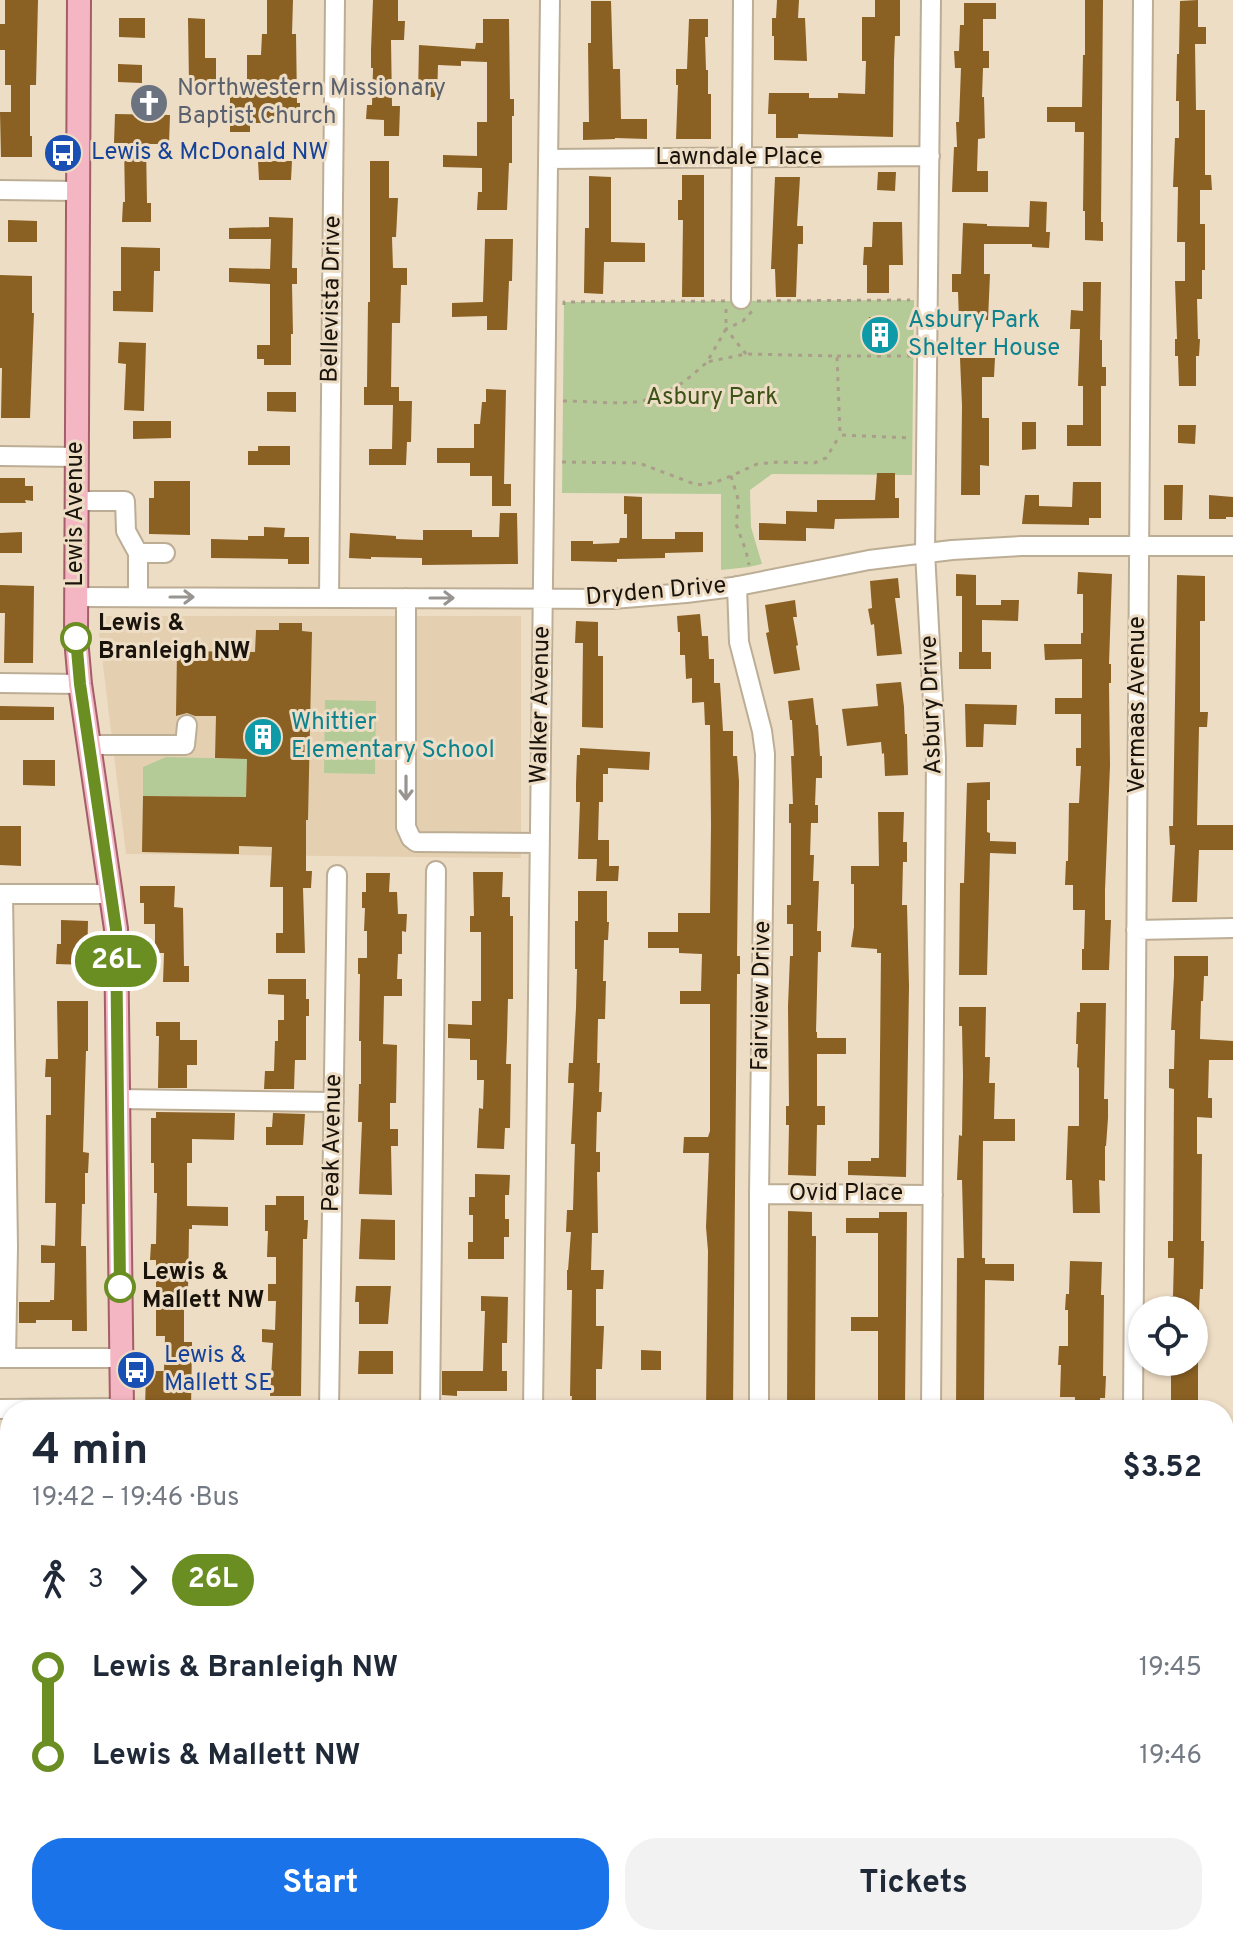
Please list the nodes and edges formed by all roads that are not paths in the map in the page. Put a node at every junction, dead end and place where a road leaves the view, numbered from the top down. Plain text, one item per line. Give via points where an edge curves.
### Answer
1 (79, 0) edge
2 (335, 0) edge
3 (550, 0) edge
4 (743, 0) edge
5 (931, 0) edge
6 (1143, 0) edge
7 (930, 156) junction
8 (743, 158) junction
9 (548, 159) junction
10 (0, 190) edge
11 (78, 191) junction
12 (734, 300) road end
13 (0, 456) edge
14 (77, 457) junction
15 (76, 501) junction
16 (1139, 546) junction
17 (1233, 546) edge
18 (925, 552) junction
19 (138, 553) junction
20 (165, 553) dead end
21 (737, 586) junction
22 (76, 597) junction
23 (138, 597) junction
24 (329, 598) junction
25 (406, 598) junction
26 (543, 598) junction
27 (0, 683) edge
28 (80, 684) junction
29 (187, 725) dead end
30 (89, 745) junction
31 (540, 843) junction
32 (436, 871) dead end
33 (337, 875) dead end
34 (2, 894) edge
35 (111, 894) junction
36 (1233, 928) edge
37 (1136, 930) junction
38 (119, 1099) junction
39 (334, 1102) junction
40 (759, 1194) junction
41 (933, 1195) junction
42 (3, 1358) edge
43 (121, 1358) junction
44 (122, 1400) edge
45 (329, 1400) edge
46 (430, 1400) edge
47 (533, 1400) edge
48 (759, 1400) edge
49 (931, 1400) edge
50 (1133, 1400) edge

1 - 11 main road, Lewis Avenue
2 - 24 street, Bellevista Drive
3 - 9 street, Walker Avenue
4 - 8 street
5 - 7 street, Asbury Drive
6 - 16 street, Vermaas Avenue
7 - 8 street, Lawndale Place
7 - 18 street, Asbury Drive
8 - 9 street, Lawndale Place
8 - 12 street
9 - 26 street, Walker Avenue
10 - 11 street
11 - 14 main road, Lewis Avenue
13 - 14 street
14 - 15 main road, Lewis Avenue
15 - 19 street via 126,492 126,531
15 - 22 main road, Lewis Avenue
16 - 17 street, Dryden Drive
16 - 18 street, Dryden Drive
16 - 37 street, Vermaas Avenue
18 - 21 street, Dryden Drive
18 - 41 street, Asbury Drive via 936,758
19 - 20 street
19 - 23 street
21 - 26 street, Dryden Drive via 613,599
21 - 40 street, Fairview Drive via 739,642 765,754
22 - 23 street, Dryden Drive
22 - 28 main road, Lewis Avenue
23 -> 24 street, Dryden Drive
24 - 25 street, Dryden Drive
25 -> 26 street, Dryden Drive
25 -> 31 street via 408,833 416,842
26 - 31 street, Walker Avenue
27 - 28 street
28 - 30 main road, Lewis Avenue
29 - 30 street via 185,745
30 - 35 main road, Lewis Avenue
31 - 47 street, Walker Avenue
32 - 46 street
33 - 39 street, Peak Avenue
34 - 35 street
34 - 42 street via 8,1247
35 - 38 main road, Lewis Avenue
36 - 37 street
37 - 50 street, Vermaas Avenue
38 - 39 street
38 - 43 main road, Lewis Avenue
39 - 45 street, Peak Avenue
40 - 41 street, Ovid Place
40 - 48 street, Fairview Drive
41 - 49 street, Asbury Drive
42 - 43 street
43 - 44 main road, Lewis Avenue

